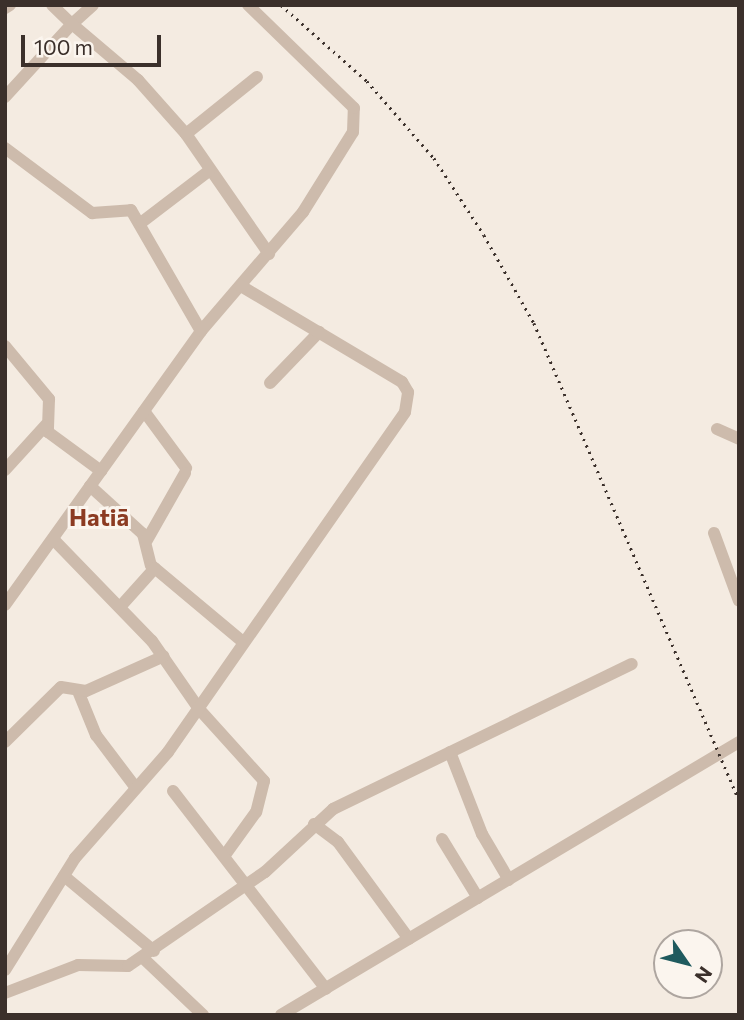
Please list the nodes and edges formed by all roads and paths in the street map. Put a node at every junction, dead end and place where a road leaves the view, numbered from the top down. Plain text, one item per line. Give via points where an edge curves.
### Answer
1 (10, 5) edge
2 (52, 5) edge
3 (93, 5) edge
4 (248, 5) edge
5 (5, 8) edge
6 (72, 24) junction
7 (257, 77) dead end
8 (5, 97) edge
9 (186, 134) junction
10 (5, 148) edge
11 (209, 171) junction
12 (142, 222) junction
13 (269, 254) junction
14 (241, 286) junction
15 (201, 331) junction
16 (319, 332) junction
17 (5, 346) edge
18 (270, 383) dead end
19 (144, 411) junction
20 (46, 425) junction
21 (717, 429) dead end
22 (739, 439) edge
23 (5, 470) edge
24 (101, 471) junction
25 (90, 486) junction
26 (714, 533) dead end
27 (53, 539) junction
28 (147, 540) junction
29 (155, 568) junction
30 (739, 601) edge
31 (5, 605) edge
32 (120, 607) junction
33 (242, 641) junction
34 (164, 656) junction
35 (632, 664) dead end
36 (78, 691) junction
37 (199, 709) junction
38 (739, 741) edge
39 (5, 742) edge
40 (450, 752) junction
41 (136, 788) junction
42 (173, 791) dead end
43 (314, 824) junction
44 (442, 839) dead end
45 (225, 855) junction
46 (64, 876) junction
47 (509, 880) junction
48 (248, 885) junction
49 (478, 898) junction
50 (409, 939) junction
51 (148, 954) junction
52 (5, 970) edge
53 (326, 989) junction
54 (5, 993) edge
55 (203, 1015) edge
56 (281, 1015) edge

1 - 5 street
2 - 6 street
3 - 6 street
4 - 13 street via 357,115 303,212
6 - 8 street
6 - 9 street via 138,79
7 - 9 street
9 - 11 street
10 - 12 street via 92,213 125,206
11 - 12 street
11 - 13 street
12 - 15 street
13 - 14 street
14 - 15 street
14 - 16 street
15 - 19 street
16 - 18 street
16 - 33 street via 402,382 407,407
17 - 20 street via 49,399
19 - 24 street
19 - 28 street via 185,470
20 - 23 street
20 - 24 street
21 - 22 street
24 - 25 street
25 - 27 street
25 - 28 street
26 - 30 street
27 - 31 street
27 - 32 street
28 - 29 street
29 - 32 street
29 - 33 street
32 - 34 street
33 - 37 street
34 - 36 street
34 - 37 street
35 - 40 street
36 - 39 street via 61,687 52,693
36 - 41 street via 96,735
37 - 41 street
37 - 45 street via 265,785 256,812
38 - 47 street
40 - 43 street
40 - 47 street via 482,834
41 - 46 street
42 - 45 street
43 - 48 street
43 - 50 street via 338,842
44 - 49 street
45 - 48 street
46 - 51 street
46 - 52 street
47 - 49 street
48 - 51 street
48 - 53 street
49 - 50 street
50 - 53 street
51 - 54 street via 118,969 78,965
51 - 55 street
53 - 56 street

